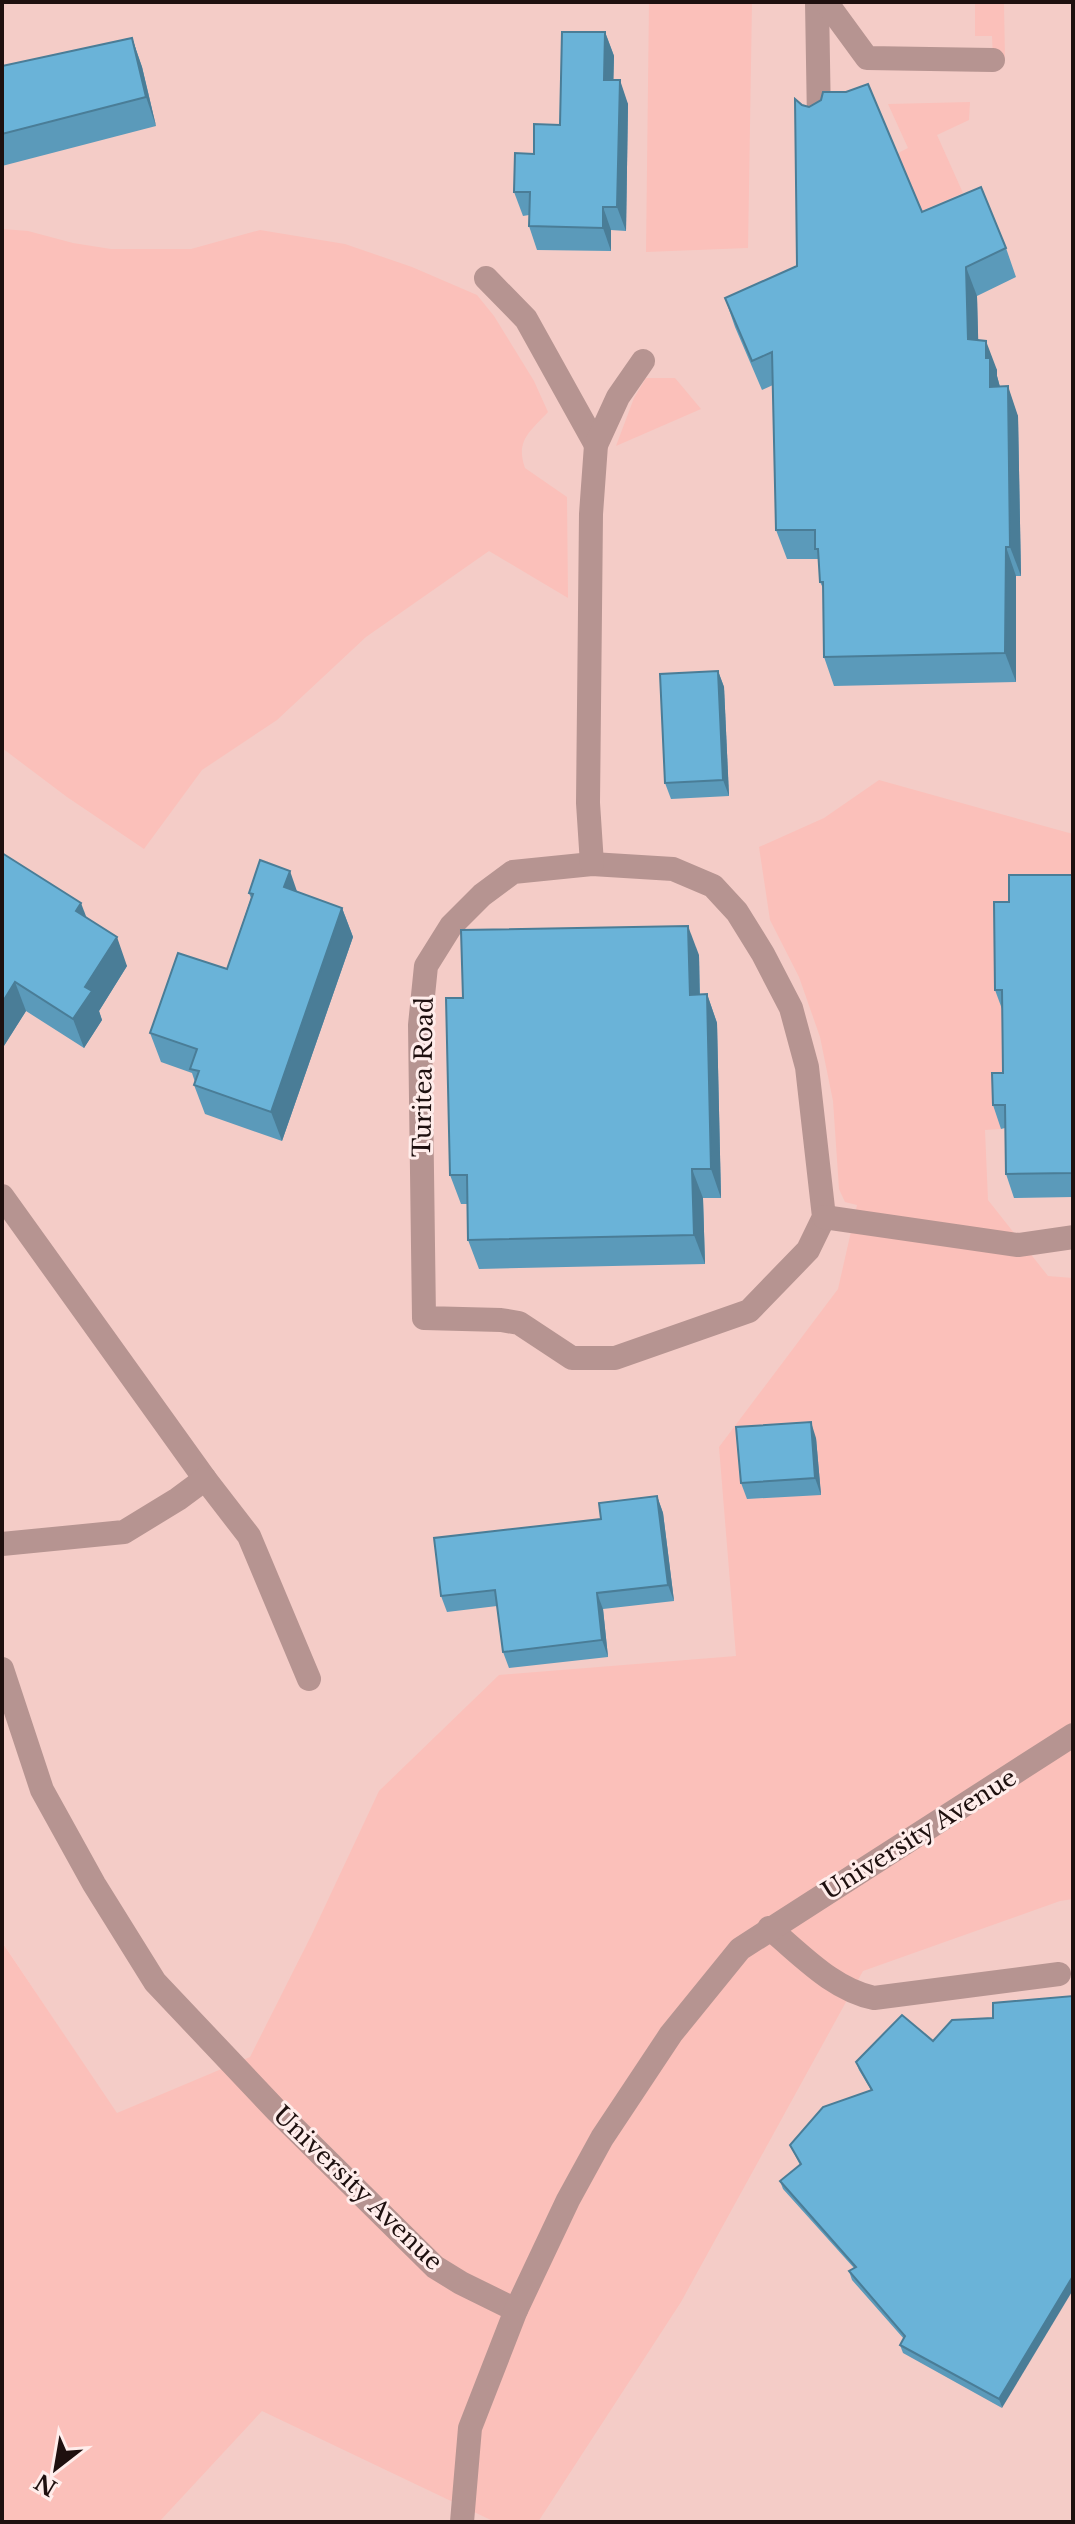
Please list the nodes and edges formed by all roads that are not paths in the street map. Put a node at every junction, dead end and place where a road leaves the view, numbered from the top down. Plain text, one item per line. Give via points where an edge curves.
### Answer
1 (817, 2) edge
2 (826, 2) edge
3 (993, 60) dead end
4 (819, 121) edge
5 (486, 278) dead end
6 (643, 361) dead end
7 (596, 445) junction
8 (592, 864) junction
9 (2, 1196) edge
10 (824, 1217) junction
11 (1073, 1237) edge
12 (205, 1479) junction
13 (2, 1544) edge
14 (2, 1669) edge
15 (309, 1679) dead end
16 (1073, 1735) edge
17 (769, 1928) junction
18 (1059, 1974) dead end
19 (516, 2310) junction
20 (462, 2522) edge

1 - 4 street
2 - 3 street via 867,58
5 - 7 street via 526,319
6 - 7 street via 618,397
7 - 8 street via 588,803
8 - 10 street, Turitea Road via 673,869 713,886 737,912 791,1008 807,1067
8 - 10 street, Turitea Road via 513,872 451,926 426,966 420,1025 424,1318 519,1323 572,1358 615,1358 749,1311 808,1250
9 - 12 street
10 - 11 street via 1018,1245
12 - 13 street via 124,1532
12 - 15 street via 249,1536
14 - 19 street, University Avenue via 42,1790 155,1982 435,2267
16 - 17 street, University Avenue
17 - 18 street via 833,1982 874,1998
17 - 19 street, University Avenue via 740,1949 648,2068 568,2200
19 - 20 street via 470,2428

